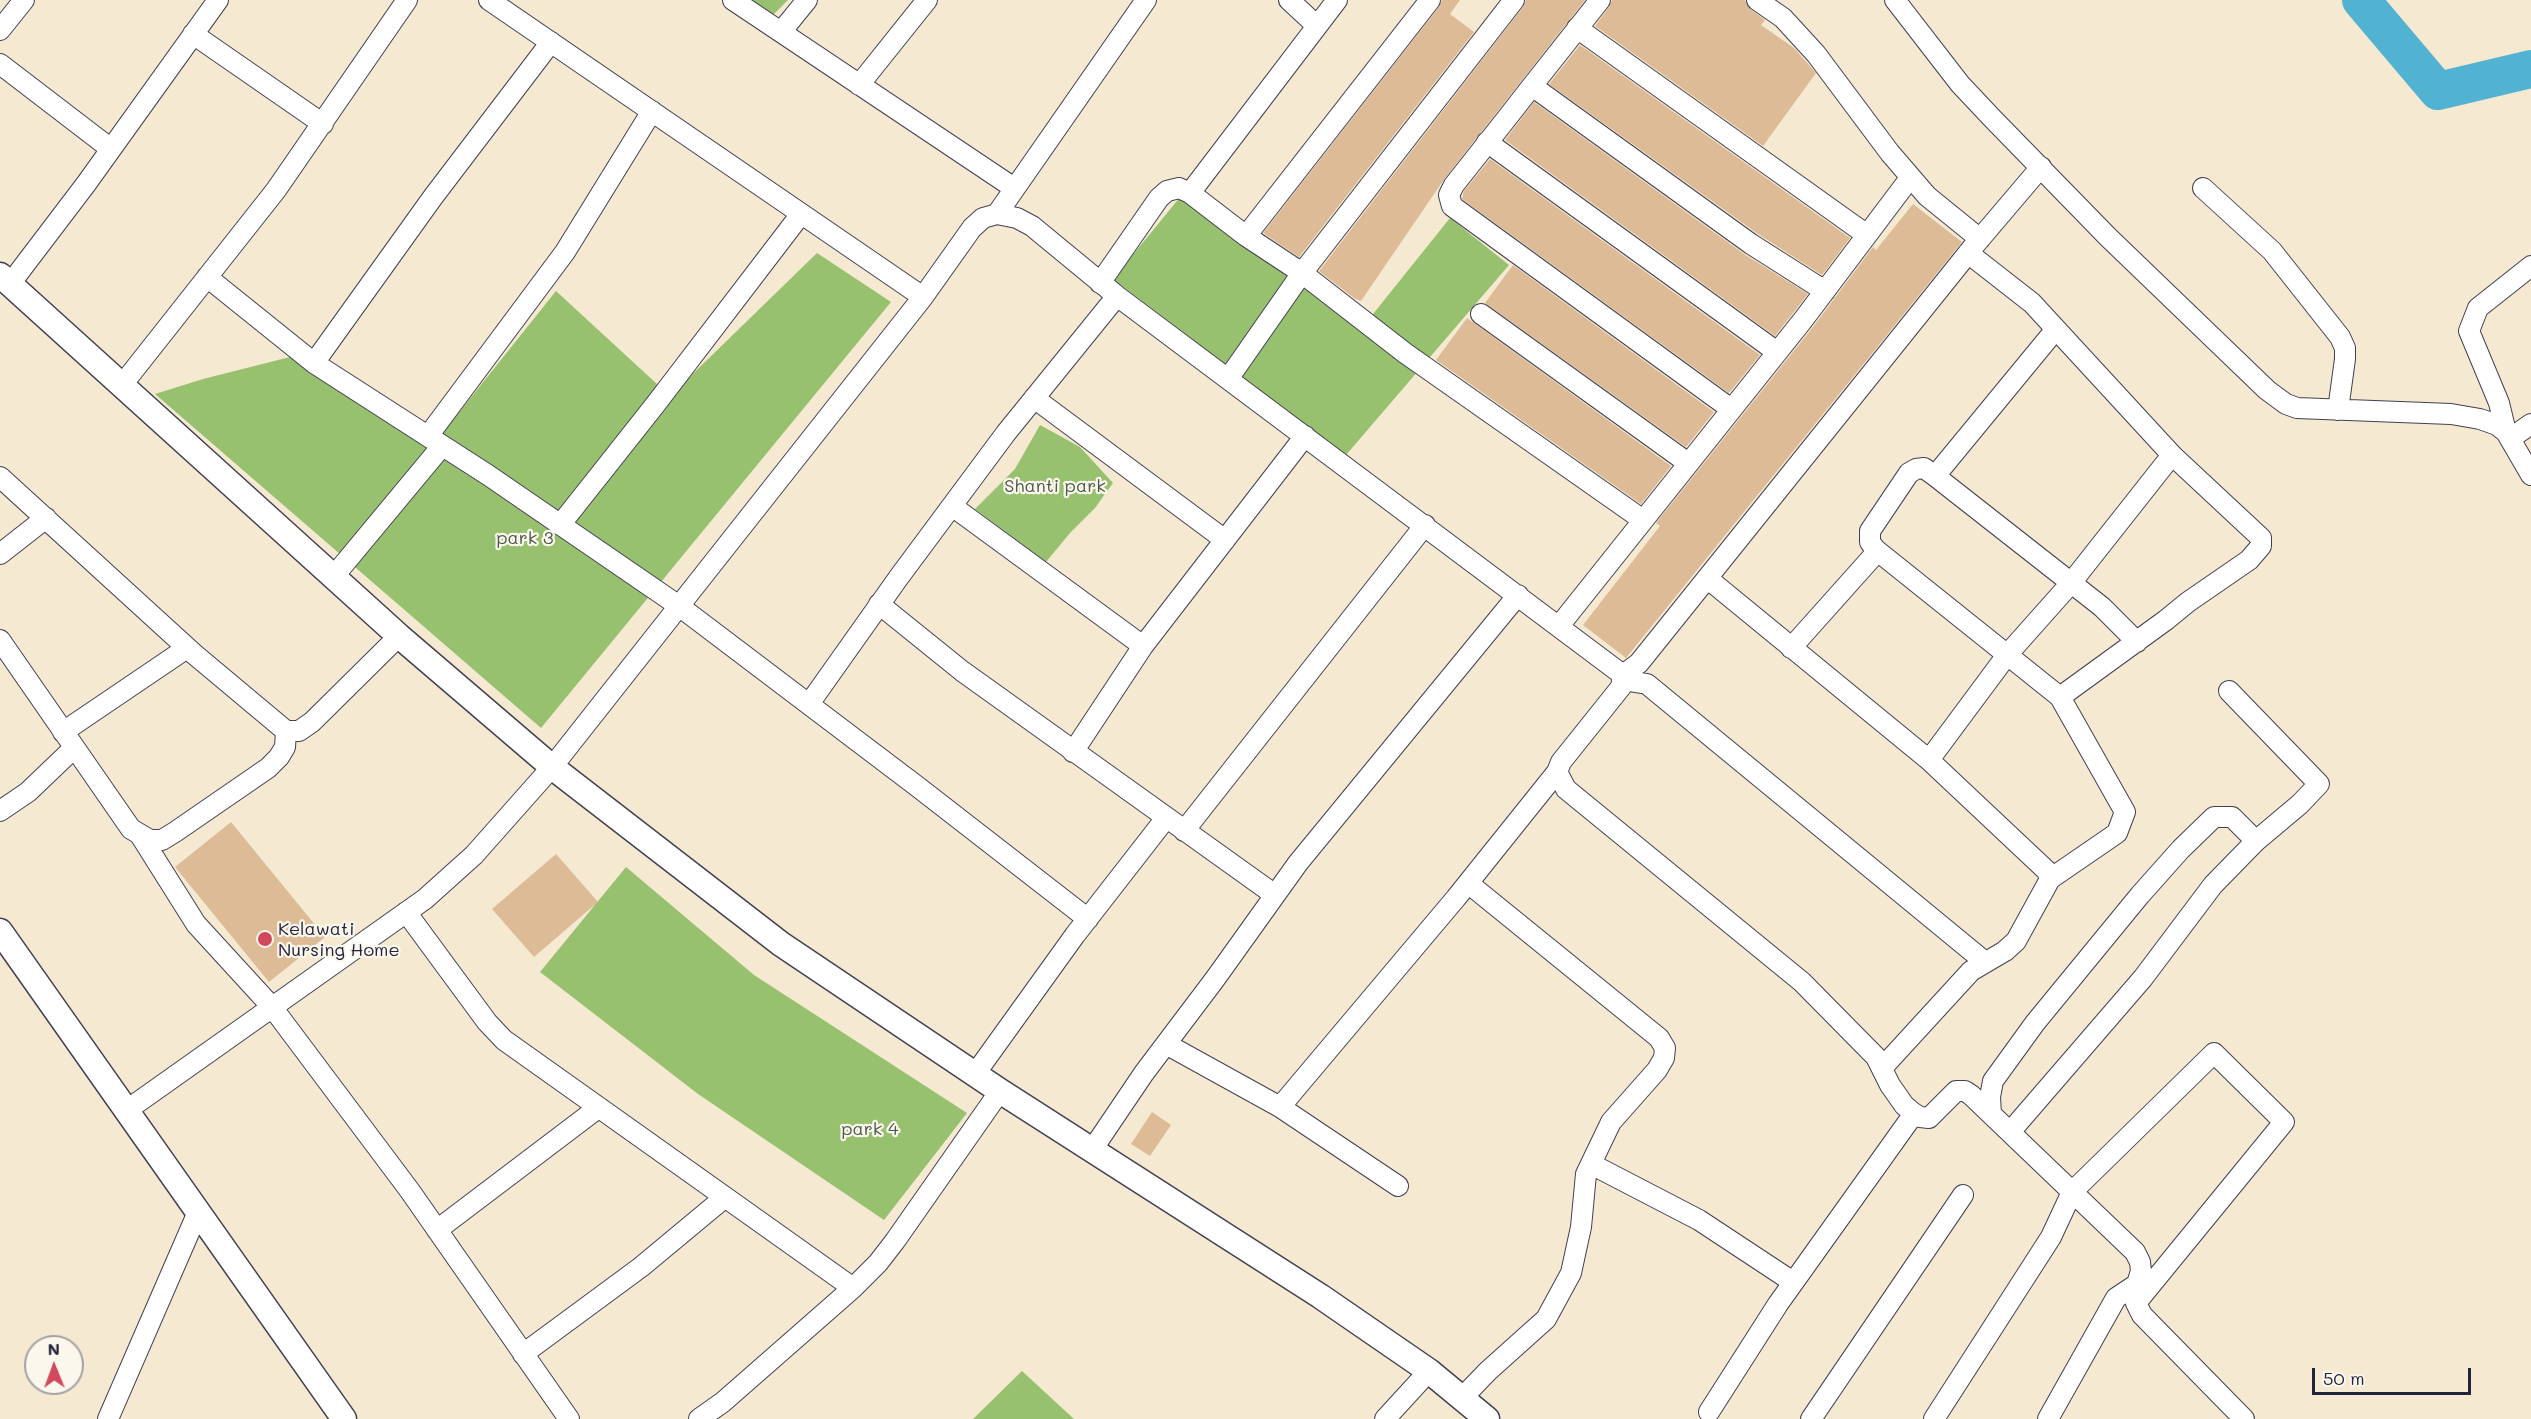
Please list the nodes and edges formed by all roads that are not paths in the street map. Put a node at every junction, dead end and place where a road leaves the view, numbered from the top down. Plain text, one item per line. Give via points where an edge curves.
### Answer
1 (24, 0) edge
2 (218, 0) edge
3 (407, 0) edge
4 (489, 0) edge
5 (733, 0) edge
6 (807, 0) edge
7 (927, 0) edge
8 (1146, 0) edge
9 (1289, 0) edge
10 (1337, 0) edge
11 (1430, 0) edge
12 (1514, 0) edge
13 (1600, 0) edge
14 (1757, 0) edge
15 (1895, 0) edge
16 (1317, 26) junction
17 (1577, 28) junction
18 (0, 30) edge
19 (781, 32) junction
20 (194, 34) junction
21 (551, 42) junction
22 (0, 64) edge
23 (859, 85) junction
24 (1532, 86) junction
25 (652, 111) junction
26 (322, 124) junction
27 (1487, 142) junction
28 (111, 149) junction
29 (2041, 168) junction
30 (1910, 178) junction
31 (1014, 188) junction
32 (2203, 188) dead end
33 (1190, 193) junction
34 (801, 214) junction
35 (997, 214) junction
36 (1867, 235) junction
37 (1246, 236) junction
38 (1974, 246) junction
39 (2531, 266) edge
40 (1302, 273) junction
41 (207, 277) junction
42 (5, 280) edge
43 (1100, 283) junction
44 (1825, 291) junction
45 (1117, 296) junction
46 (923, 297) junction
47 (1481, 314) dead end
48 (2056, 329) junction
49 (1778, 352) junction
50 (314, 363) junction
51 (1228, 379) junction
52 (122, 385) junction
53 (1034, 398) junction
54 (1731, 409) junction
55 (2338, 410) junction
56 (2531, 424) edge
57 (2508, 435) junction
58 (1305, 436) junction
59 (435, 441) junction
60 (2172, 455) junction
61 (1688, 463) junction
62 (2531, 475) edge
63 (1935, 476) junction
64 (0, 477) edge
65 (952, 506) junction
66 (45, 518) junction
67 (1643, 520) junction
68 (560, 525) junction
69 (1425, 525) junction
70 (1225, 540) junction
71 (1875, 549) junction
72 (0, 554) edge
73 (334, 576) junction
74 (1707, 578) junction
75 (2071, 583) junction
76 (1518, 595) junction
77 (879, 604) junction
78 (679, 606) junction
79 (1559, 626) junction
80 (399, 636) junction
81 (0, 640) edge
82 (2136, 642) junction
83 (1143, 646) junction
84 (187, 648) junction
85 (1791, 648) junction
86 (2007, 655) junction
87 (1623, 678) junction
88 (2229, 691) dead end
89 (2060, 697) junction
90 (808, 704) junction
91 (286, 731) junction
92 (68, 740) junction
93 (1073, 752) junction
94 (1929, 760) junction
95 (552, 767) junction
96 (1557, 772) junction
97 (0, 811) edge
98 (1166, 818) junction
99 (1184, 831) junction
100 (140, 835) junction
101 (2256, 841) junction
102 (2050, 879) junction
103 (1468, 883) junction
104 (1275, 895) junction
105 (406, 912) junction
106 (1088, 919) junction
107 (0, 931) edge
108 (1985, 962) junction
109 (273, 1007) junction
110 (1166, 1044) junction
111 (1883, 1067) junction
112 (975, 1074) junction
113 (1000, 1091) junction
114 (1280, 1107) junction
115 (598, 1108) junction
116 (127, 1110) junction
117 (1912, 1112) junction
118 (1991, 1114) junction
119 (2010, 1132) junction
120 (1092, 1150) junction
121 (1591, 1164) junction
122 (1398, 1186) dead end
123 (2072, 1192) junction
124 (1963, 1195) dead end
125 (724, 1198) junction
126 (198, 1212) junction
127 (437, 1230) junction
128 (1793, 1282) junction
129 (853, 1288) junction
130 (2136, 1294) junction
131 (523, 1354) junction
132 (1429, 1371) junction
133 (1462, 1398) junction
134 (1709, 1412) dead end
135 (108, 1419) edge
136 (345, 1419) edge
137 (569, 1419) edge
138 (699, 1419) edge
139 (1385, 1419) edge
140 (1487, 1419) edge
141 (1811, 1419) edge
142 (1934, 1419) edge
143 (2048, 1419) edge
144 (2244, 1419) edge

1 - 18 street
2 - 20 street
3 - 26 street
4 - 21 street
5 - 19 street
6 - 19 street
7 - 23 street
8 - 31 street
9 - 16 street
10 - 16 street
11 - 37 street
12 - 40 street
13 - 17 street
14 - 30 street via 1782,18 1816,54
15 - 29 street via 1960,84
16 - 33 street
17 - 24 street
17 - 36 street
19 - 23 street
20 - 26 street
20 - 28 street
21 - 25 street
21 - 50 street
22 - 28 street
23 - 31 street
24 - 27 street
24 - 44 street via 1751,244
25 - 34 street
25 - 59 street via 565,252
26 - 41 street
27 - 49 street
27 - 54 street via 1449,195 1452,206
28 - 42 street
29 - 38 street
29 - 55 street via 2267,390 2297,408
30 - 36 street
30 - 38 street
31 - 35 street
32 - 55 street via 2272,251 2340,338 2345,358
33 - 37 street
33 - 43 street via 1179,188 1159,198
34 - 46 street
34 - 68 street
35 - 43 street via 1032,226
35 - 46 street via 983,218 972,228
36 - 44 street
37 - 40 street
38 - 48 street
38 - 74 street
39 - 57 street via 2478,308 2469,331
40 - 51 street
40 - 67 street via 1405,353
41 - 50 street
41 - 52 street
42 - 52 street
43 - 45 street
44 - 49 street
45 - 51 street
45 - 53 street
46 - 78 street
47 - 61 street
48 - 60 street
48 - 63 street
49 - 54 street
50 - 59 street
51 - 58 street
52 - 73 street
53 - 65 street
53 - 70 street
54 - 61 street
55 - 57 street via 2480,418
56 - 57 street
57 - 62 street
58 - 69 street
58 - 70 street
59 - 68 street
59 - 73 street
60 - 75 street
60 - 82 street via 2261,538 2261,546 2249,560
61 - 67 street
63 - 71 street via 1924,468 1909,473 1870,531
63 - 75 street
64 - 66 street
65 - 77 street
65 - 83 street
66 - 72 street
66 - 84 street
67 - 79 street
68 - 78 street
69 - 76 street
69 - 99 street
70 - 83 street
71 - 85 street via 1875,554
71 - 86 street
73 - 80 street
74 - 85 street
74 - 87 street
75 - 82 street via 2102,607
75 - 86 street
76 - 79 street
76 - 104 street
77 - 90 street
77 - 93 street
78 - 90 street
78 - 95 street
79 - 87 street
80 - 91 street via 312,722
80 - 95 street
81 - 92 street
82 - 89 street
83 - 93 street
84 - 91 street
84 - 92 street
85 - 94 street
86 - 89 street
86 - 94 street
87 - 96 street via 1621,687
87 - 108 street via 1647,684
88 - 101 street via 2319,784
89 - 102 street via 2125,812 2117,833
90 - 106 street
91 - 100 street via 285,747 279,757 247,783 162,840
92 - 97 street via 28,792
92 - 100 street via 131,829
93 - 98 street
94 - 102 street via 2039,862
95 - 105 street via 474,855
95 - 112 street via 781,944
96 - 103 street
96 - 111 street via 1566,789 1802,982
98 - 99 street
98 - 106 street
99 - 104 street
100 - 109 street via 196,924
101 - 118 street via 2232,817 2214,817 2181,849 2035,1023 1993,1081
101 - 119 street via 2213,885 2143,978
102 - 108 street via 2016,941
103 - 114 street
103 - 121 street via 1659,1038 1665,1048 1665,1058 1657,1070 1611,1122
104 - 110 street
105 - 109 street
105 - 115 street via 504,1040
106 - 112 street
107 - 116 street
108 - 111 street via 1954,987
109 - 116 street
109 - 127 street
110 - 114 street
110 - 120 street
111 - 117 street via 1890,1084
112 - 113 street
113 - 120 street
113 - 129 street via 896,1241
114 - 122 street
115 - 125 street
115 - 127 street
116 - 126 street
117 - 118 street via 1929,1118 1956,1091 1965,1091
117 - 128 street
118 - 119 street
119 - 123 street
120 - 132 street
121 - 128 street via 1699,1220
121 - 133 street via 1586,1174 1571,1273 1546,1318
123 - 130 street via 2135,1252 2141,1271
123 - 130 street via 2214,1053 2284,1122
123 - 142 street via 2051,1238
124 - 141 street
125 - 129 street
125 - 131 street via 641,1267
126 - 135 street
126 - 136 street
127 - 131 street
128 - 134 street
129 - 138 street
130 - 143 street via 2116,1298
130 - 144 street via 2142,1315
131 - 137 street
132 - 133 street
132 - 139 street
133 - 140 street

